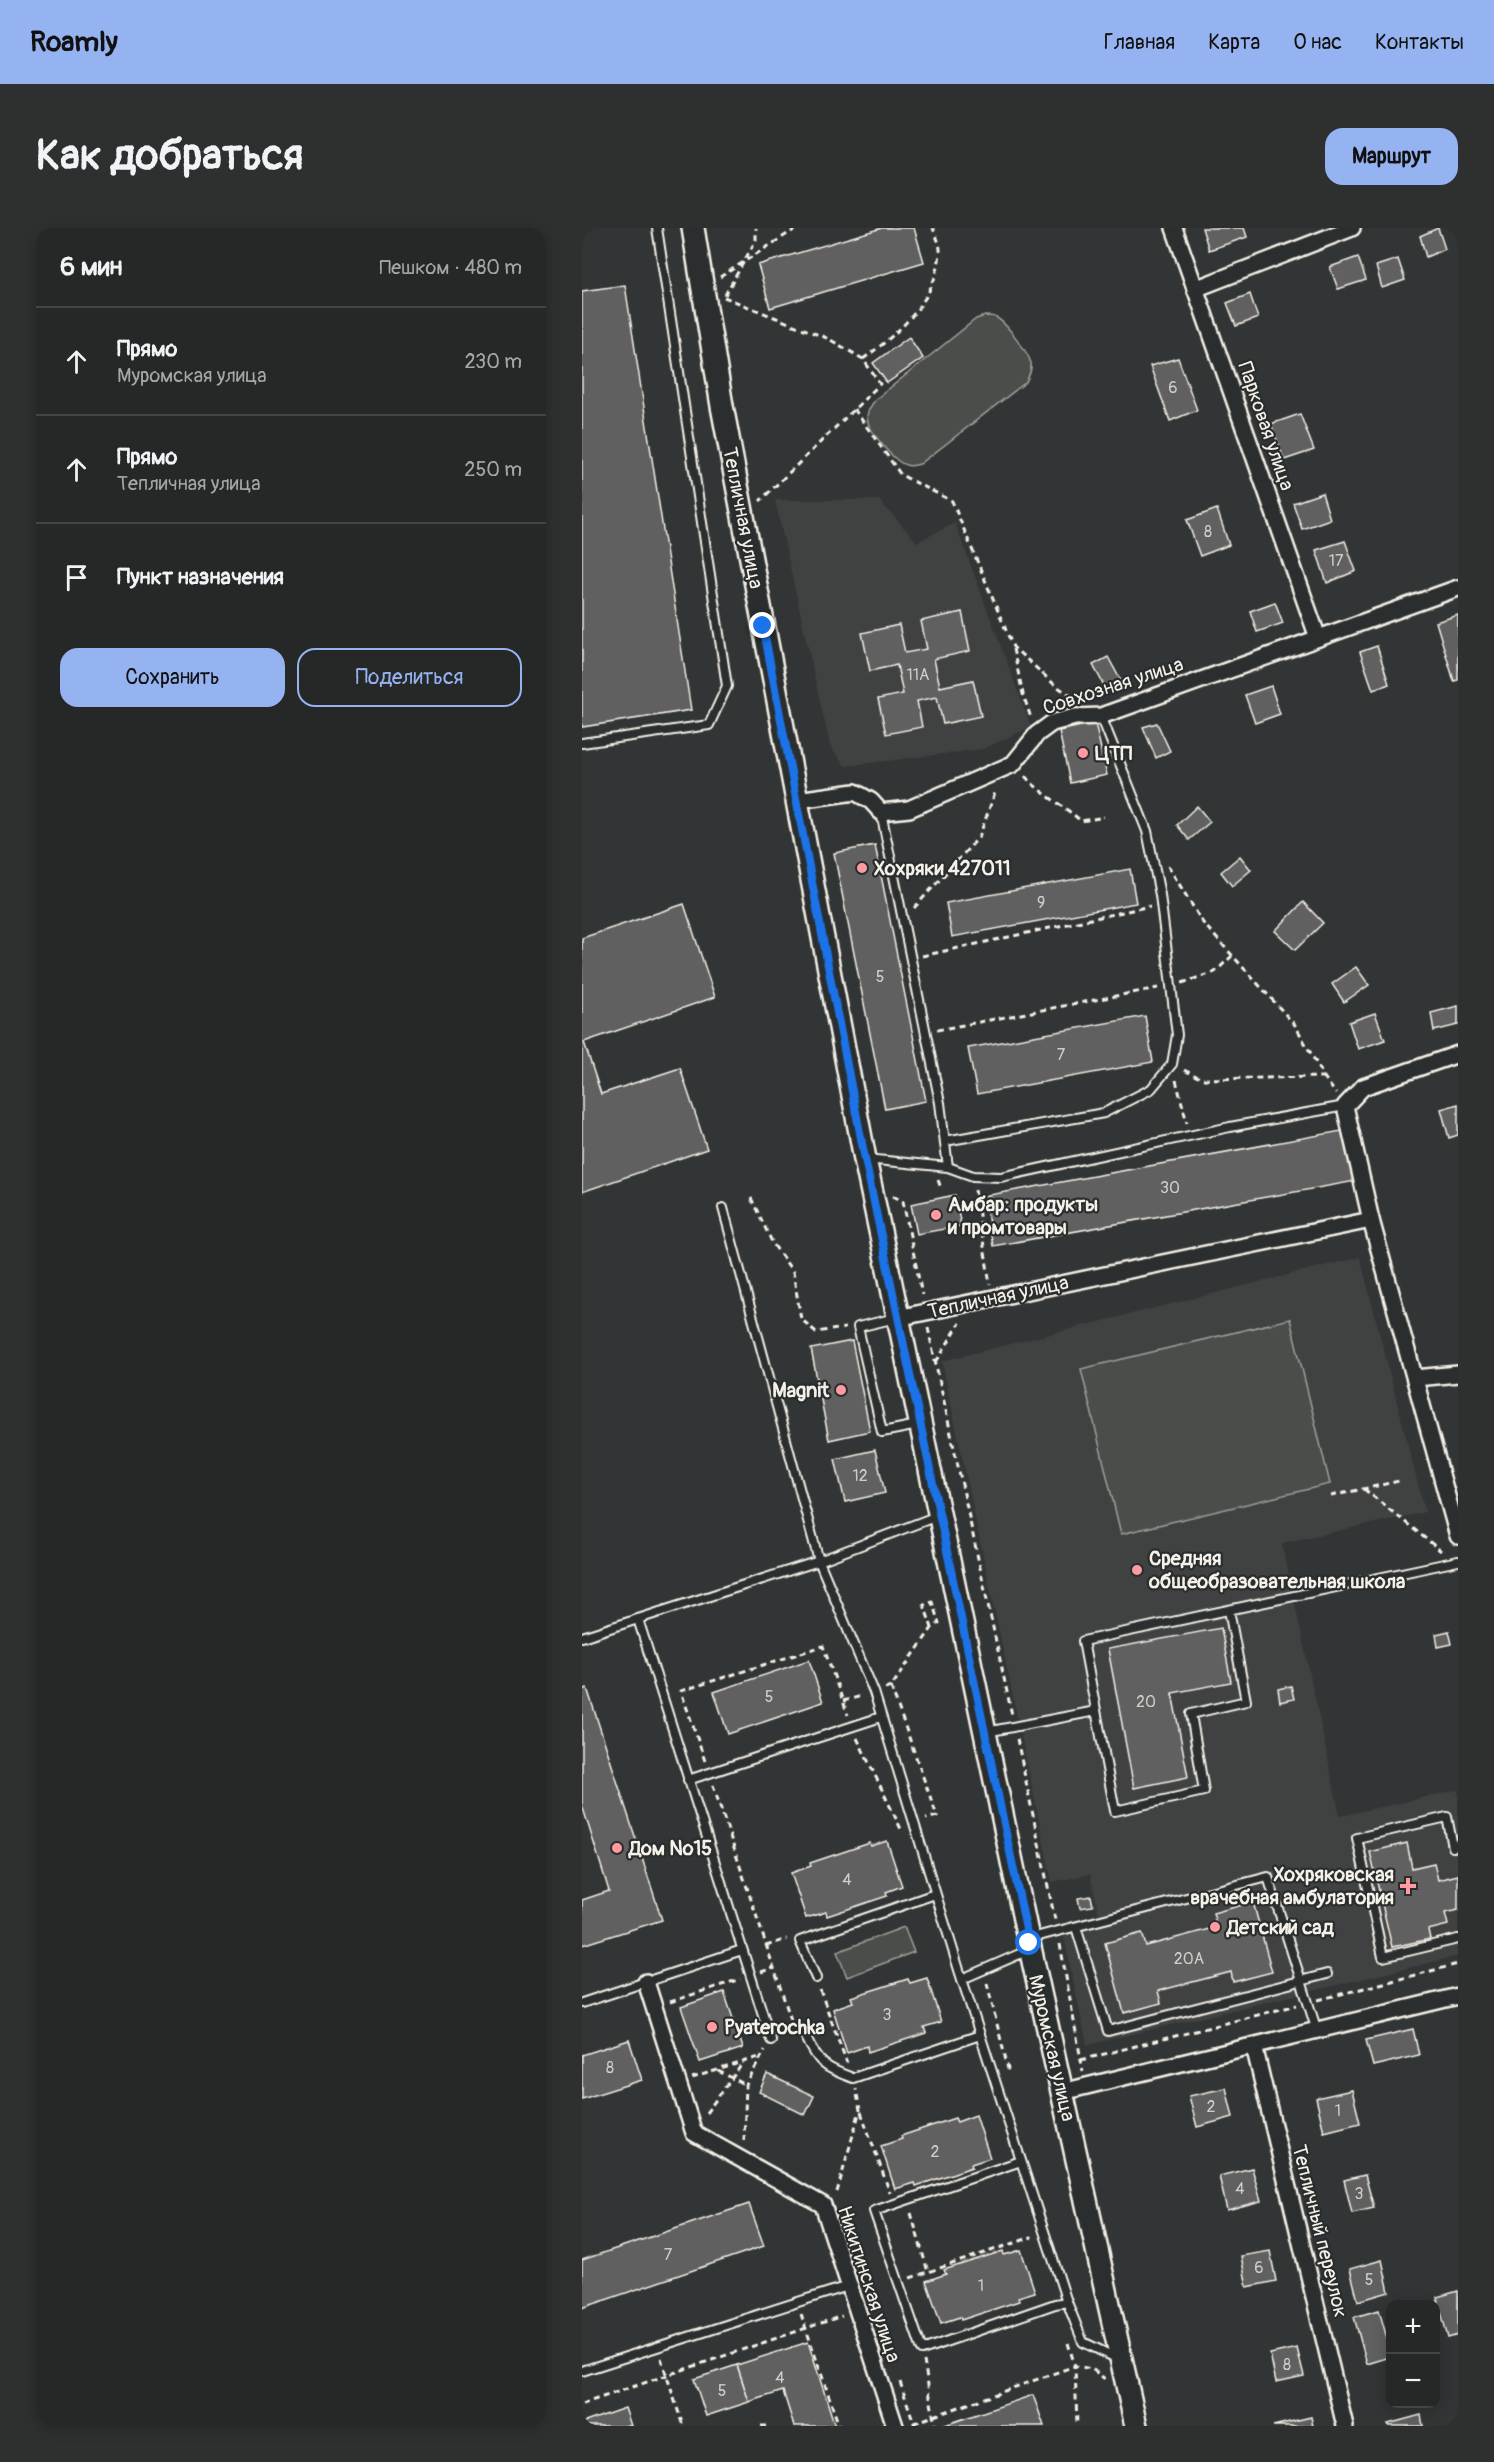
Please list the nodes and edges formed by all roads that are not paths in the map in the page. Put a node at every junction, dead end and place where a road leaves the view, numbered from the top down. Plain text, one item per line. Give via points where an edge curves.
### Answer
1 (657, 228) edge
2 (693, 228) edge
3 (1174, 228) edge
4 (1352, 228) edge
5 (1195, 289) junction
6 (1458, 588) edge
7 (1318, 638) junction
8 (1101, 716) junction
9 (582, 743) edge
10 (797, 800) junction
11 (881, 813) junction
12 (1458, 1054) edge
13 (1345, 1106) junction
14 (945, 1141) junction
15 (865, 1159) junction
16 (948, 1167) junction
17 (723, 1208) dead end
18 (1371, 1220) junction
19 (897, 1318) junction
20 (1458, 1374) edge
21 (1415, 1378) junction
22 (920, 1425) junction
23 (938, 1515) junction
24 (1458, 1536) edge
25 (819, 1561) junction
26 (1456, 1562) edge
27 (1229, 1610) junction
28 (638, 1619) junction
29 (582, 1637) edge
30 (1096, 1711) junction
31 (881, 1717) junction
32 (984, 1733) junction
33 (688, 1780) junction
34 (1458, 1846) edge
35 (935, 1894) junction
36 (1076, 1928) junction
37 (1458, 1939) edge
38 (1029, 1944) junction
39 (742, 1950) junction
40 (1327, 1974) dead end
41 (816, 1977) dead end
42 (962, 1979) junction
43 (1301, 1980) junction
44 (646, 1982) junction
45 (1458, 1996) edge
46 (582, 2003) edge
47 (1317, 2031) junction
48 (805, 2035) road end
49 (980, 2035) junction
50 (771, 2040) road end
51 (1254, 2046) junction
52 (1062, 2092) junction
53 (1021, 2161) junction
54 (848, 2286) junction
55 (1067, 2302) junction
56 (1122, 2361) junction
57 (582, 2371) edge
58 (895, 2426) edge
59 (1136, 2426) edge
60 (1345, 2426) edge

1 - 9 lane via 727,686 709,725
2 - 10 street, Тепличная улица via 726,429
3 - 5 street, Парковая улица
4 - 5 street
5 - 7 street, Парковая улица
6 - 7 street, Совхозная улица
7 - 8 street, Совхозная улица
8 - 11 street, Совхозная улица via 1052,723 1008,766 909,809
8 - 14 lane via 1147,831 1161,904 1177,1035 1172,1064 1151,1089 1104,1113
10 - 11 street via 855,792 871,801
10 - 15 street, Тепличная улица
11 - 14 lane via 927,1032
12 - 13 street via 1363,1087
13 - 16 lane via 1001,1177 972,1176
13 - 18 street
14 - 16 lane
15 - 16 lane
15 - 19 street, Тепличная улица
17 - 25 lane
18 - 19 street, Тепличная улица
18 - 21 street
19 - 22 street, Муромская улица
19 - 22 lane via 858,1327 882,1432
20 - 21 street
21 - 24 street
22 - 23 street, Муромская улица
23 - 25 lane
23 - 32 street, Муромская улица
25 - 28 lane
25 - 31 lane
26 - 27 lane
27 - 30 lane via 1083,1641
27 - 30 lane via 1246,1701 1191,1714 1204,1791 1115,1811
28 - 29 lane
28 - 33 lane
30 - 32 lane
31 - 33 lane
31 - 35 lane
32 - 38 street, Муромская улица
33 - 39 lane
34 - 37 lane via 1453,1847 1447,1817 1357,1838 1383,1957
35 - 41 lane via 800,1941
35 - 42 lane
36 - 38 lane
36 - 43 lane via 1268,1877
36 - 43 lane via 1108,2031
38 - 42 lane
38 - 52 street, Муромская улица
39 - 44 lane
39 - 50 lane
40 - 43 lane
42 - 49 lane
43 - 47 lane
44 - 46 lane
44 - 54 street, Никитинская улица via 694,2133 823,2205
45 - 47 street
47 - 51 street
48 - 49 lane via 816,2059 853,2078
49 - 53 lane
51 - 52 street
51 - 60 street, Тепличный переулок
52 - 56 street, Муромская улица
53 - 55 lane
53 - 55 lane via 874,2211 922,2350
54 - 57 lane
54 - 58 street, Никитинская улица
55 - 56 lane via 1083,2342
56 - 59 street, Муромская улица

